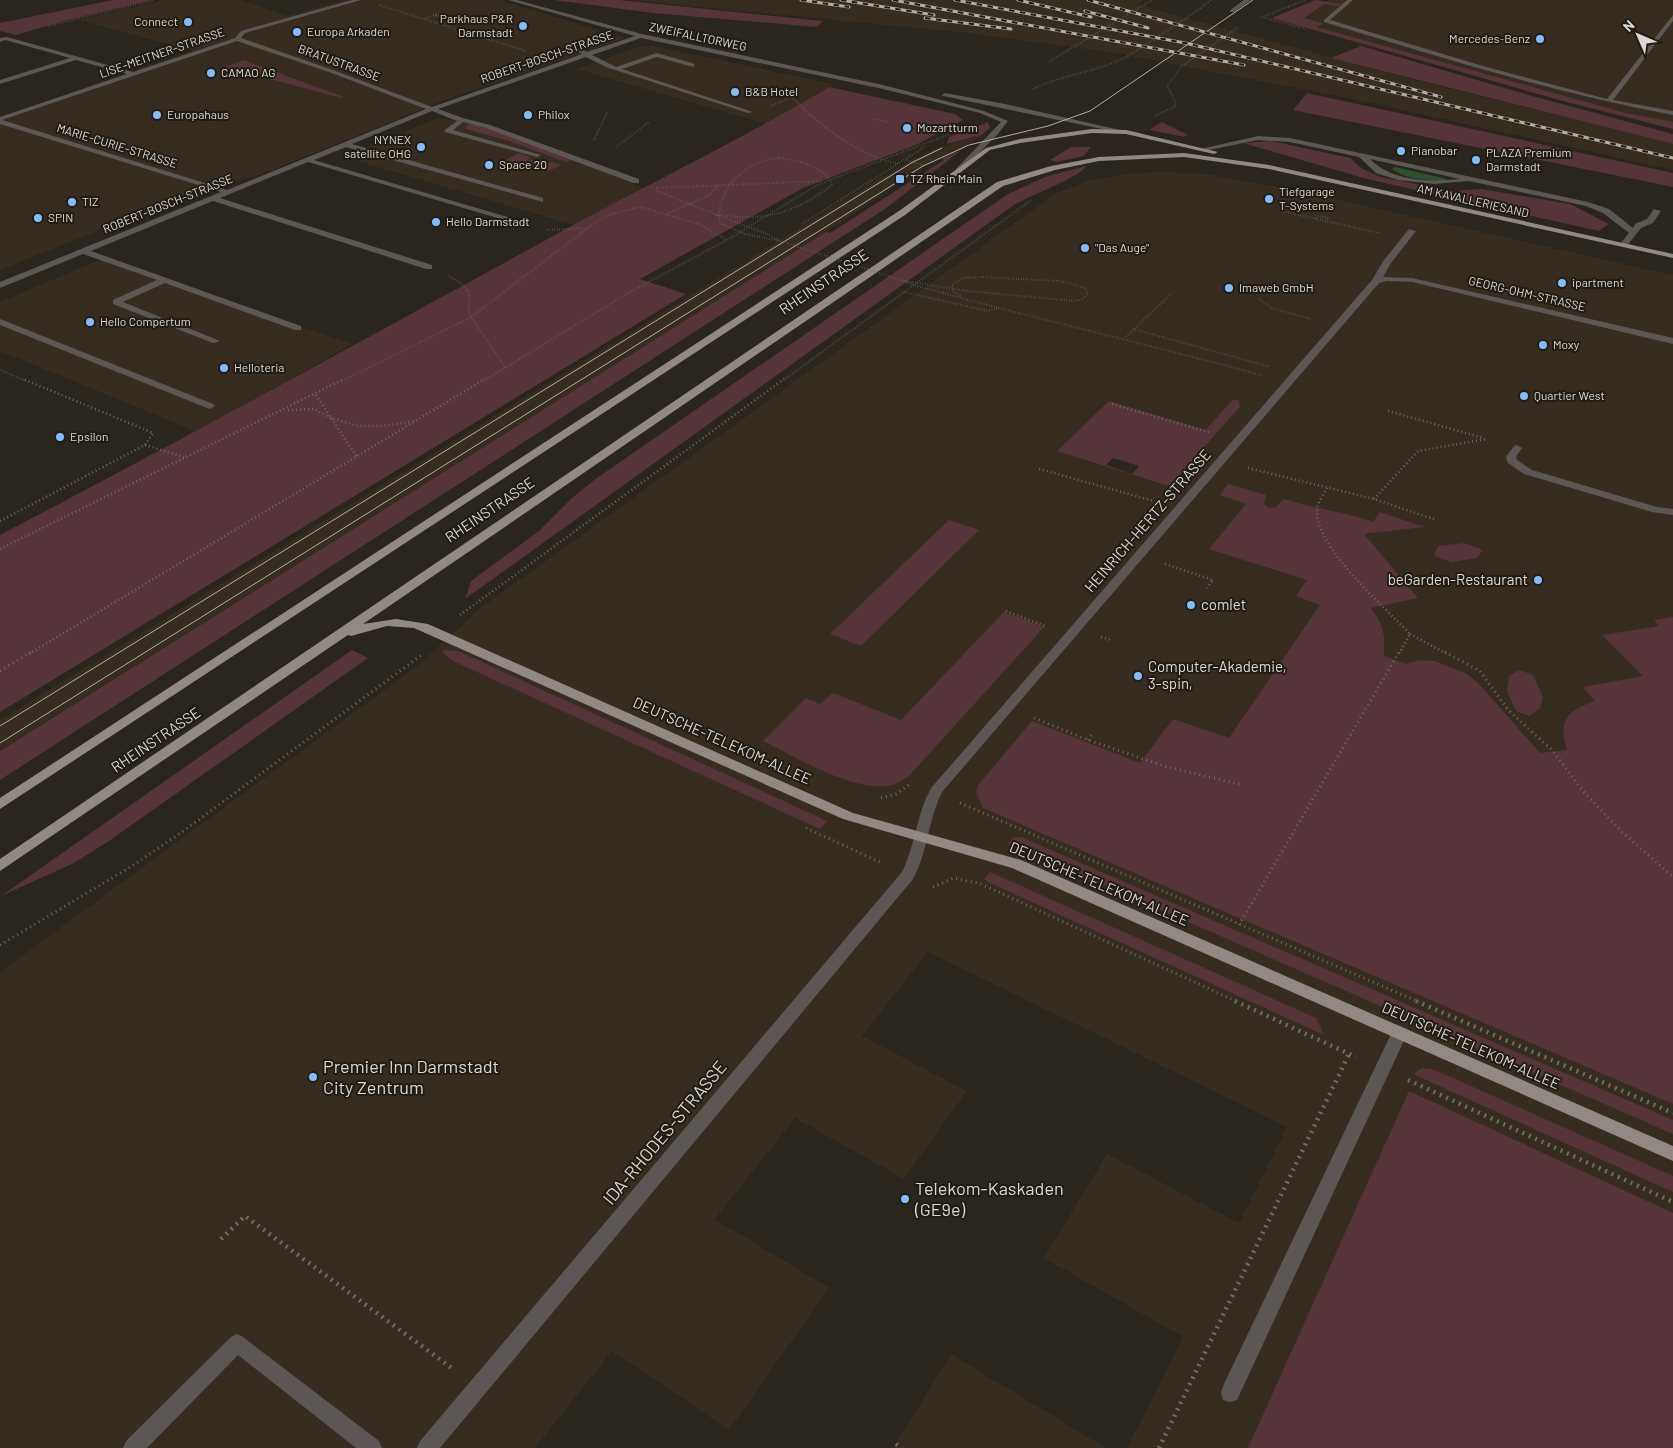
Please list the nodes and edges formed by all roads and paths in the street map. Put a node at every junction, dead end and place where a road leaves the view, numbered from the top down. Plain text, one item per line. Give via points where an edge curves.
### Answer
1 (154, 0) edge
2 (358, 0) edge
3 (511, 0) edge
4 (1152, 0) edge
5 (1211, 0) edge
6 (1248, 0) edge
7 (1305, 0) edge
8 (1350, 0) edge
9 (378, 4) dead end
10 (1232, 11) dead end
11 (433, 14) dead end
12 (442, 14) dead end
13 (437, 15) junction
14 (1673, 17) edge
15 (424, 18) junction
16 (1257, 18) dead end
17 (1240, 27) dead end
18 (641, 36) junction
19 (505, 37) dead end
20 (3, 39) edge
21 (237, 39) junction
22 (488, 39) junction
23 (575, 48) dead end
24 (526, 51) dead end
25 (586, 55) junction
26 (76, 58) junction
27 (1050, 61) dead end
28 (693, 64) dead end
29 (618, 68) junction
30 (134, 74) junction
31 (0, 82) edge
32 (883, 87) junction
33 (1028, 92) dead end
34 (1609, 101) junction
35 (432, 109) junction
36 (608, 111) dead end
37 (750, 112) dead end
38 (1163, 113) dead end
39 (1673, 113) edge
40 (990, 114) joint
41 (812, 115) dead end
42 (873, 119) dead end
43 (0, 120) edge
44 (460, 120) junction
45 (649, 122) dead end
46 (889, 122) dead end
47 (1092, 124) joint
48 (1126, 132) junction
49 (947, 135) dead end
50 (591, 138) dead end
51 (594, 140) junction
52 (602, 142) dead end
53 (930, 143) junction
54 (345, 144) junction
55 (610, 145) dead end
56 (988, 148) joint
57 (1204, 149) junction
58 (537, 155) dead end
59 (1361, 155) junction
60 (308, 160) junction
61 (882, 160) junction
62 (906, 160) junction
63 (900, 164) junction
64 (925, 167) dead end
65 (1269, 167) junction
66 (959, 171) junction
67 (1476, 180) junction
68 (636, 181) joint
69 (826, 181) junction
70 (1000, 184) joint
71 (719, 185) junction
72 (652, 188) junction
73 (228, 192) junction
74 (212, 198) junction
75 (540, 200) dead end
76 (1031, 200) dead end
77 (691, 205) junction
78 (640, 207) junction
79 (1281, 211) dead end
80 (1657, 211) dead end
81 (668, 213) junction
82 (715, 215) junction
83 (1316, 218) dead end
84 (1326, 221) junction
85 (802, 224) dead end
86 (525, 225) joint
87 (588, 228) junction
88 (1412, 231) dead end
89 (1633, 232) junction
90 (1404, 239) junction
91 (727, 240) junction
92 (780, 241) junction
93 (1623, 245) junction
94 (82, 250) junction
95 (1673, 256) edge
96 (428, 267) joint
97 (165, 280) junction
98 (904, 281) junction
99 (1376, 281) junction
100 (0, 285) edge
101 (904, 292) junction
102 (1171, 294) dead end
103 (962, 298) junction
104 (1259, 299) dead end
105 (998, 308) junction
106 (471, 317) junction
107 (1316, 320) dead end
108 (0, 322) edge
109 (298, 328) dead end
110 (1134, 329) junction
111 (1125, 338) junction
112 (216, 341) dead end
113 (1673, 341) edge
114 (506, 368) junction
115 (1273, 368) dead end
116 (0, 370) edge
117 (1288, 384) junction
118 (316, 394) junction
119 (1112, 404) dead end
120 (210, 406) dead end
121 (285, 410) junction
122 (1388, 412) dead end
123 (331, 418) junction
124 (417, 421) junction
125 (1213, 433) dead end
126 (145, 445) junction
127 (1517, 448) dead end
128 (357, 457) junction
129 (187, 458) junction
130 (1222, 460) junction
131 (1039, 469) dead end
132 (1327, 488) junction
133 (1374, 499) junction
134 (1180, 509) junction
135 (1673, 512) edge
136 (1436, 520) dead end
137 (0, 521) edge
138 (0, 549) edge
139 (1158, 561) dead end
140 (1207, 588) dead end
141 (1006, 611) dead end
142 (1050, 628) dead end
143 (444, 634) junction
144 (1410, 634) junction
145 (325, 644) junction
146 (0, 671) edge
147 (1027, 714) dead end
148 (1094, 732) dead end
149 (1088, 740) junction
150 (1243, 785) dead end
151 (936, 790) junction
152 (873, 797) dead end
153 (0, 804) edge
154 (921, 837) junction
155 (828, 838) dead end
156 (0, 866) edge
157 (908, 875) junction
158 (1673, 877) edge
159 (1240, 925) junction
160 (0, 945) edge
161 (1400, 1032) junction
162 (1349, 1054) junction
163 (1381, 1068) junction
164 (1673, 1113) edge
165 (1673, 1154) edge
166 (1673, 1202) edge
167 (221, 1239) dead end
168 (479, 1386) junction
169 (1230, 1393) dead end
170 (896, 1444) dead end
171 (133, 1448) edge
172 (372, 1448) edge
173 (427, 1448) edge
174 (902, 1448) edge
175 (1159, 1448) edge

1 - 20 path
2 - 21 street, LISE-MEITNER-STRASSE via 243,32
3 - 18 street, ZWEIFALLTORWEG
4 - 27 path, bridge
5 - 33 path, bridge via 1111,66 1042,84
6 - 10 street
7 - 16 path
8 - 34 street via 1326,21
9 - 15 path
11 - 13 path
12 - 13 path
13 - 15 path
14 - 34 street
15 - 22 path
17 - 38 path, bridge via 1182,66 1167,86 1175,107
18 - 25 street, ROBERT-BOSCH-STRASSE
18 - 32 street, ZWEIFALLTORWEG
19 - 22 path via 500,35
20 - 26 street
21 - 30 street, LISE-MEITNER-STRASSE
21 - 35 street, BRATUSTRASSE
22 - 24 path
23 - 25 street
25 - 29 street
25 - 35 street, ROBERT-BOSCH-STRASSE
26 - 30 street
26 - 31 street
28 - 29 street via 657,55
29 - 37 street
30 - 43 street, LISE-MEITNER-STRASSE
32 - 40 street, ZWEIFALLTORWEG
32 - 47 street, ZWEIFALLTORWEG via 972,99
34 - 39 street
35 - 44 street
35 - 54 street, ROBERT-BOSCH-STRASSE
36 - 51 path
40 - 66 street, RHEINSTRASSE via 1005,121 1004,124
41 - 61 path
42 - 46 path
43 - 73 street, MARIE-CURIE-STRASSE
44 - 58 street via 458,126 447,130
44 - 68 street via 488,126
45 - 55 path via 617,148
47 - 48 street, AM KAVALLERIESAND
48 - 56 main road, AM KAVALLERIESAND via 1071,133
48 - 57 main road, AM KAVALLERIESAND
49 - 53 path
50 - 51 path
51 - 52 path
53 - 61 path
53 - 62 path
54 - 60 street, ROBERT-BOSCH-STRASSE
54 - 75 street
56 - 66 main road, RHEINSTRASSE
57 - 59 street via 1244,140 1274,138
57 - 65 main road, AM KAVALLERIESAND
59 - 67 street
59 - 67 street via 1376,169 1433,184
60 - 73 street, ROBERT-BOSCH-STRASSE
60 - 86 street
61 - 63 path
61 - 69 path
62 - 63 path
62 - 64 path
63 - 85 path
65 - 70 main road, AM KAVALLERIESAND via 1184,155 1120,156 1072,164
65 - 93 main road, AM KAVALLERIESAND
66 - 153 main road, RHEINSTRASSE via 902,213
67 - 89 street via 1588,204 1606,211
68 - 72 path
69 - 71 path
69 - 91 path via 764,215
70 - 145 main road, RHEINSTRASSE
71 - 72 path
71 - 77 path via 708,196
72 - 77 path
72 - 78 path
73 - 74 street, ROBERT-BOSCH-STRASSE
74 - 94 street, ROBERT-BOSCH-STRASSE
74 - 96 street
76 - 101 path
77 - 81 path
77 - 82 path
78 - 81 path
78 - 87 path via 609,215
79 - 84 path
80 - 89 street via 1650,222 1638,226
81 - 91 path via 701,225
82 - 92 path, bridge
82 - 92 path, bridge via 723,216 739,218 755,219 779,216 832,184 829,176 800,161 769,159 750,164 726,192 718,213 719,218 720,223 728,227
83 - 84 path via 1329,218
84 - 90 path
86 - 87 path via 549,230
87 - 106 path
88 - 90 street, HEINRICH-HERTZ-STRASSE
89 - 93 street
90 - 99 street, HEINRICH-HERTZ-STRASSE
91 - 114 path via 630,292
92 - 98 path, bridge
93 - 95 main road, AM KAVALLERIESAND
94 - 97 street
94 - 100 street, ROBERT-BOSCH-STRASSE
96 - 106 path via 461,282 470,295
97 - 109 street
97 - 112 street via 116,302
98 - 103 path, bridge
98 - 103 path, bridge via 950,288 959,290 1074,301 1083,299 1088,293 1085,288 1060,281 980,277 963,278 952,285 953,291
99 - 113 street, GEORG-OHM-STRASSE via 1387,278 1412,280
99 - 117 street, HEINRICH-HERTZ-STRASSE
101 - 105 path via 988,312
101 - 143 path via 470,606
102 - 110 path
103 - 105 path
104 - 107 path via 1271,308
105 - 111 path
106 - 114 path
106 - 118 path
108 - 120 street
110 - 111 path
110 - 115 path
111 - 117 path
114 - 124 path
116 - 126 path via 153,433
117 - 130 street, HEINRICH-HERTZ-STRASSE
118 - 121 path
118 - 123 path
119 - 125 path
121 - 123 path via 314,409
121 - 129 path
122 - 133 path via 1487,439 1418,451
123 - 124 path via 358,426
123 - 128 path
124 - 128 path
126 - 129 path
126 - 137 path
127 - 135 street via 1512,461 1528,472 1656,510
128 - 146 path
129 - 138 path
130 - 132 path
130 - 134 street, HEINRICH-HERTZ-STRASSE
131 - 134 path
132 - 133 path
132 - 144 path via 1317,509 1321,534 1337,558
133 - 136 path
134 - 151 street, HEINRICH-HERTZ-STRASSE
139 - 140 path via 1213,580
141 - 142 path
143 - 145 main road, DEUTSCHE-TELEKOM-ALLEE via 424,626 395,621 356,630
143 - 154 main road, DEUTSCHE-TELEKOM-ALLEE via 848,816
143 - 160 path via 419,658 175,837
144 - 158 path via 1480,671 1508,710 1553,751 1582,790 1622,832
144 - 159 path
145 - 156 main road, RHEINSTRASSE
147 - 149 path
148 - 149 path
149 - 150 path via 1164,766
151 - 152 path via 916,780 896,794
151 - 154 street, HEINRICH-HERTZ-STRASSE via 927,805
151 - 159 path via 968,808
154 - 157 street, IDA-RHODES-STRASSE via 919,852
154 - 161 main road, DEUTSCHE-TELEKOM-ALLEE via 1016,864
155 - 157 path
157 - 162 path via 934,887 954,878 982,884
157 - 168 street, IDA-RHODES-STRASSE
159 - 164 path
161 - 163 street
161 - 165 main road, DEUTSCHE-TELEKOM-ALLEE
162 - 163 path
162 - 175 path
163 - 166 path
163 - 169 street
167 - 168 path via 245,1216
168 - 173 street, IDA-RHODES-STRASSE
170 - 174 path
171 - 172 street via 237,1343

